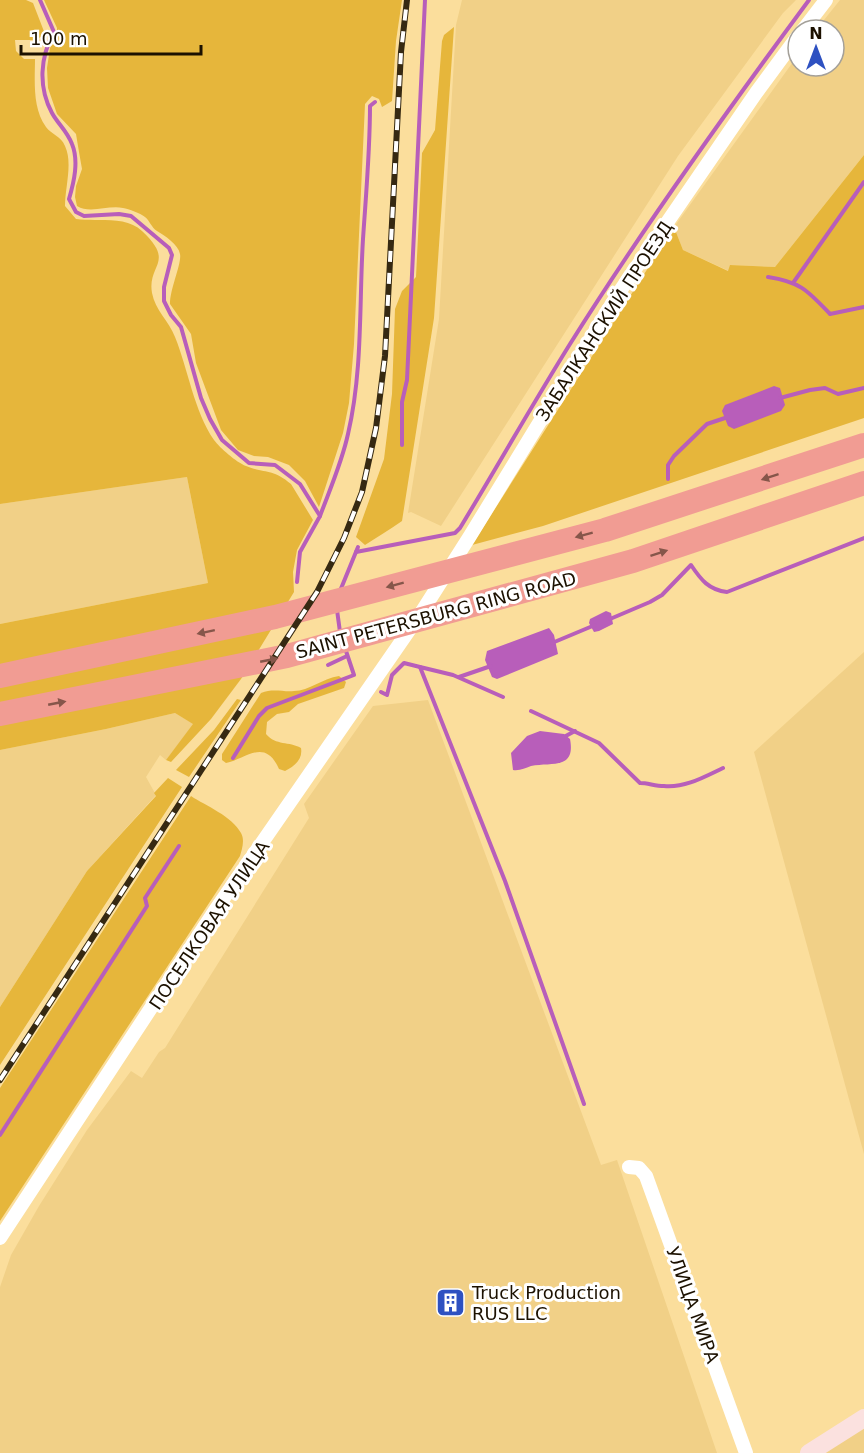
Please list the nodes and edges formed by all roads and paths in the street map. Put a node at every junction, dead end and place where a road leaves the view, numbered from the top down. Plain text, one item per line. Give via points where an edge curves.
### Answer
1 (826, 0) edge
2 (812, 18) edge
3 (786, 52) edge
4 (864, 445) edge
5 (864, 483) edge
6 (421, 613) joint
7 (0, 676) edge
8 (0, 714) edge
9 (629, 1167) dead end
10 (0, 1238) edge
11 (864, 1418) edge
12 (746, 1453) edge
13 (809, 1453) edge

1 - 2 street
3 - 6 street, ЗАБАЛКАНСКИЙ ПРОЕЗД via 618,294
4 -> 7 highway via 605,530 275,617
8 -> 5 highway, SAINT PETERSBURG RING ROAD via 287,656 633,561
6 - 10 street, ПОСЕЛКОВАЯ УЛИЦА via 214,912
9 - 12 street, УЛИЦА МИРА via 639,1168 646,1176
11 - 13 street

